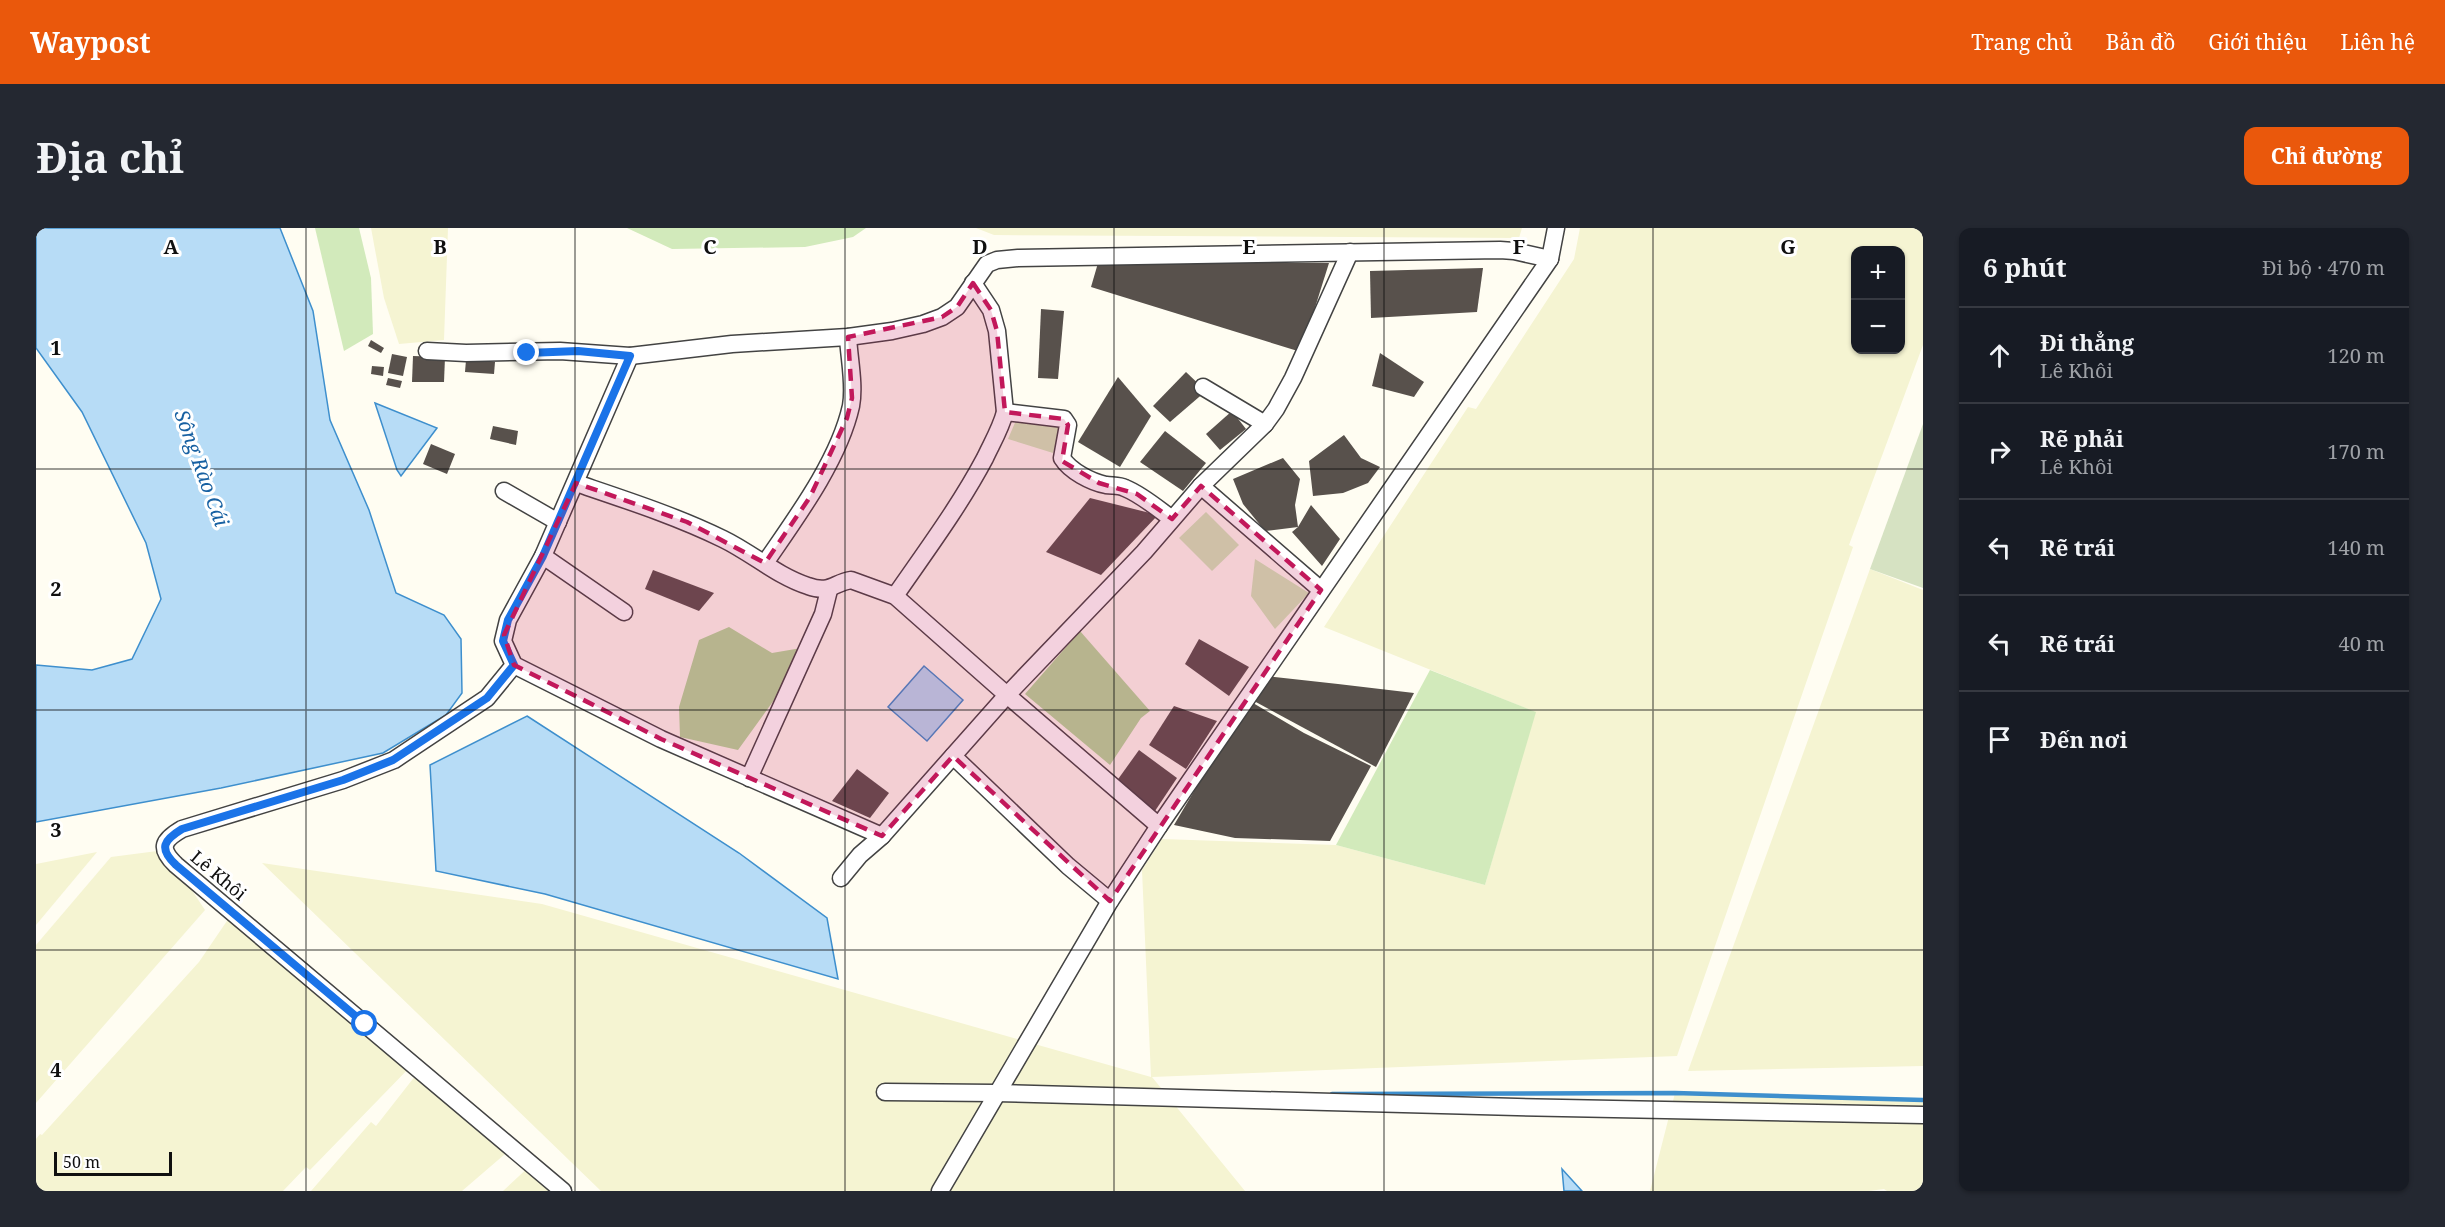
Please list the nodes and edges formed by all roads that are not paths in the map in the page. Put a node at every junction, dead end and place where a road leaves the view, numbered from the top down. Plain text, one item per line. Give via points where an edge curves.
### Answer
1 (1556, 228) edge
2 (1350, 252) junction
3 (1550, 259) junction
4 (973, 283) junction
5 (848, 337) junction
6 (427, 351) dead end
7 (630, 356) junction
8 (1203, 387) dead end
9 (1005, 412) junction
10 (1265, 424) junction
11 (576, 483) junction
12 (1201, 486) junction
13 (504, 491) dead end
14 (1173, 519) junction
15 (558, 522) junction
16 (543, 556) junction
17 (765, 563) junction
18 (829, 590) junction
19 (1321, 590) junction
20 (895, 597) junction
21 (624, 612) dead end
22 (514, 665) junction
23 (1007, 695) junction
24 (953, 756) junction
25 (749, 778) junction
26 (1159, 826) junction
27 (882, 836) junction
28 (841, 878) dead end
29 (1110, 901) junction
30 (885, 1092) dead end
31 (995, 1093) junction
32 (1923, 1115) edge
33 (563, 1191) edge
34 (940, 1191) edge

1 - 3 street
2 - 3 street via 1514,251
2 - 4 street via 1018,258 987,264
2 - 10 street via 1293,378
3 - 19 street
4 - 5 street via 957,307 942,317 891,331
4 - 9 street via 991,310 997,331
5 - 7 street
5 - 17 street via 852,398 847,418 810,497
6 - 7 street via 569,351
7 - 11 street
8 - 10 street
9 - 14 street via 1064,419 1068,425 1062,458 1066,464 1099,483 1122,486
9 - 20 street via 980,467
10 - 12 street
11 - 15 street
11 - 17 street via 687,522
12 - 14 street
12 - 19 street
13 - 15 street
14 - 23 street
15 - 16 street
16 - 21 street
16 - 22 street via 508,620 504,635 504,645
17 - 18 street via 809,587
18 - 20 street via 851,580
18 - 25 street via 823,614
19 - 26 street
20 - 23 street
22 - 25 street
22 - 33 street, Lê Khôi via 487,698 393,760 343,780 182,829 168,838 165,845 167,856 176,865
23 - 24 street
23 - 26 street
24 - 27 street
24 - 29 street
25 - 27 street
26 - 29 street
27 - 28 street
29 - 31 street
30 - 31 street
31 - 32 street
31 - 34 street

